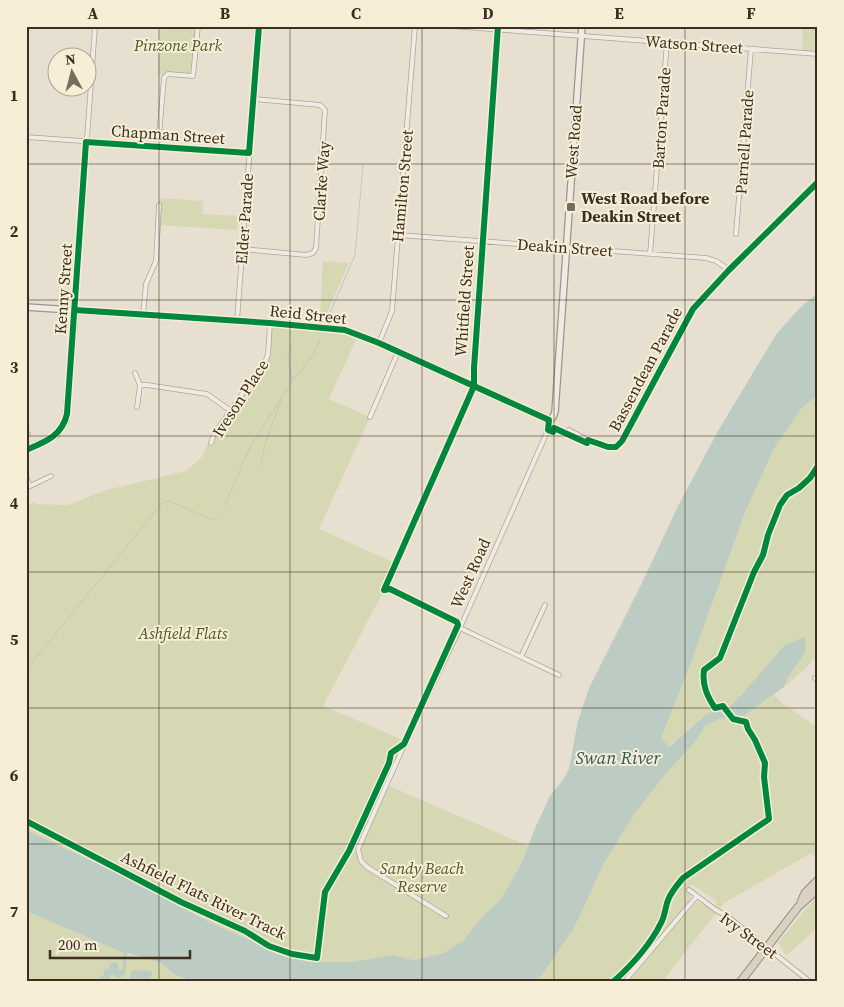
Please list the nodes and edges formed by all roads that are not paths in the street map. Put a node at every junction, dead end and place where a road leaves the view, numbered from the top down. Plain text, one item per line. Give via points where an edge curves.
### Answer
1 (95, 26) edge
2 (198, 26) edge
3 (259, 26) edge
4 (414, 26) edge
5 (451, 26) edge
6 (582, 26) edge
7 (498, 28) edge
8 (581, 36) junction
9 (667, 42) junction
10 (751, 49) junction
11 (818, 54) edge
12 (253, 99) junction
13 (26, 137) edge
14 (86, 142) junction
15 (158, 146) junction
16 (249, 153) junction
17 (818, 182) edge
18 (160, 206) dead end
19 (736, 234) dead end
20 (398, 235) junction
21 (482, 241) junction
22 (566, 247) junction
23 (242, 249) junction
24 (650, 254) junction
25 (728, 270) junction
26 (26, 306) edge
27 (75, 310) junction
28 (143, 314) junction
29 (237, 321) junction
30 (270, 323) junction
31 (379, 343) junction
32 (398, 352) junction
33 (135, 373) dead end
34 (140, 385) junction
35 (474, 386) junction
36 (137, 408) dead end
37 (231, 411) junction
38 (370, 417) dead end
39 (549, 420) junction
40 (569, 430) dead end
41 (211, 443) dead end
42 (26, 450) edge
43 (51, 476) dead end
44 (26, 478) edge
45 (28, 487) edge
46 (384, 590) dead end
47 (545, 605) dead end
48 (460, 628) junction
49 (521, 656) junction
50 (559, 675) dead end
51 (818, 880) edge
52 (818, 889) edge
53 (689, 890) dead end
54 (697, 896) junction
55 (798, 907) junction
56 (446, 916) dead end
57 (768, 947) junction
58 (625, 981) edge
59 (741, 981) edge
60 (809, 981) edge

1 - 14 street, Kenny Street
2 - 15 street via 193,76 168,74 164,78
3 - 12 street, Elder Parade
4 - 20 street, Hamilton Street
5 - 7 street, Watson Street
6 - 8 street, West Road
7 - 8 street, Watson Street
7 - 21 street, Whitfield Street
8 - 9 street, Watson Street
8 - 22 street, West Road
9 - 10 street, Watson Street
9 - 24 street, Barton Parade
10 - 11 street, Watson Street
10 - 19 street, Parnell Parade
12 - 16 street, Elder Parade
12 - 23 street, Clarke Way via 320,105 325,110 316,248 306,255
13 - 14 street, Chapman Street
14 - 15 street, Chapman Street
14 - 27 street, Kenny Street
15 - 16 street, Chapman Street
16 - 23 street, Elder Parade
17 - 25 street, Bassendean Parade
18 - 28 street via 156,261 146,284
20 - 21 street, Deakin Street
20 - 31 street, Hamilton Street via 392,311
21 - 22 street, Deakin Street
21 - 35 street, Whitfield Street
22 - 24 street, Deakin Street
22 - 39 street, West Road via 555,412
23 - 29 street, Elder Parade
24 - 25 street, Deakin Street via 711,259
25 - 40 street, Bassendean Parade via 688,316 619,445 608,448
26 - 27 street, Reid Street
27 - 28 street, Reid Street
27 - 42 street, Kenny Street via 68,414 56,435
28 - 29 street, Reid Street
29 - 30 street, Reid Street
30 - 31 street, Reid Street via 338,329
30 - 37 street, Iveson Place via 266,360
31 - 32 street, Reid Street
32 - 35 street, Reid Street
32 - 38 street
33 - 34 street
34 - 36 street
34 - 37 street via 207,394
35 - 39 street, Reid Street
35 - 46 street, Whitfield Street
37 - 41 street, Iveson Place
39 - 48 street, West Road via 548,430
43 - 45 street
44 - 45 street
47 - 49 street
48 - 49 street
48 - 56 street, West Road via 358,849 361,861 367,867
49 - 50 street
51 - 55 highway via 805,893
52 - 55 highway
53 - 54 street, Ivy Street
54 - 57 street, Ivy Street
54 - 58 street
55 - 57 highway
57 - 59 highway
57 - 60 street, Ivy Street

